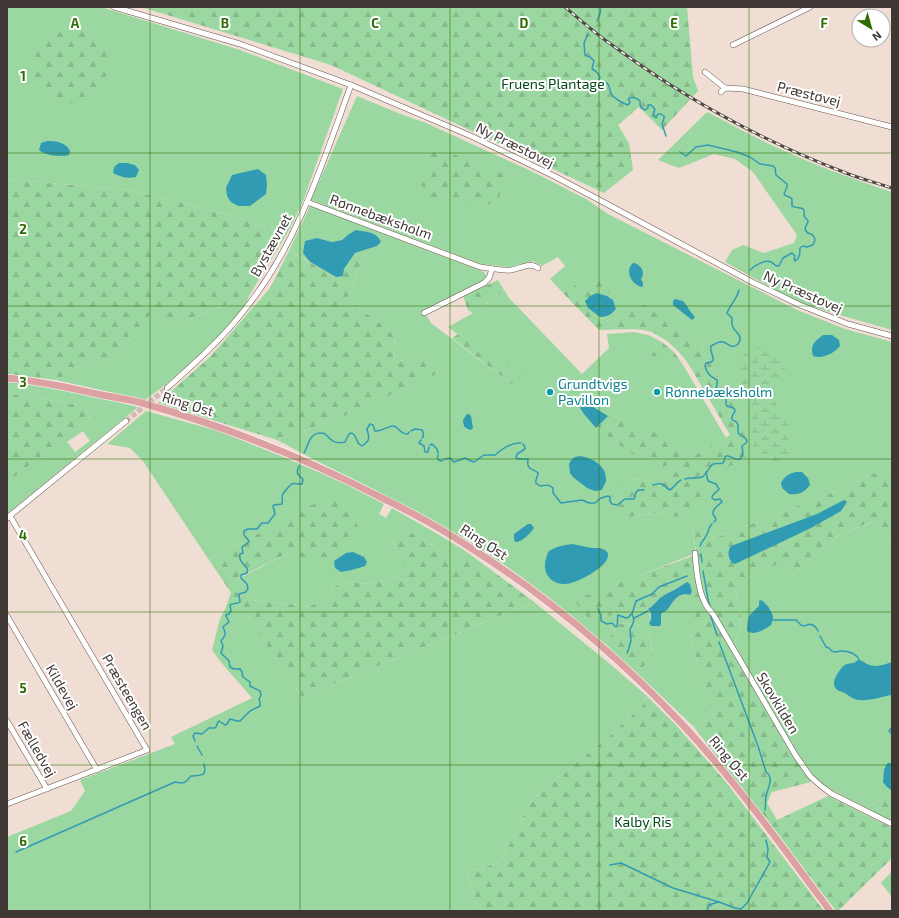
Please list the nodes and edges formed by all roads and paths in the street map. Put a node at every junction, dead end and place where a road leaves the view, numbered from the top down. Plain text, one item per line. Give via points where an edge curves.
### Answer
1 (114, 7) edge
2 (810, 7) edge
3 (733, 45) dead end
4 (705, 72) dead end
5 (351, 85) junction
6 (892, 127) edge
7 (307, 202) junction
8 (492, 268) junction
9 (538, 268) dead end
10 (424, 313) dead end
11 (892, 336) edge
12 (7, 378) edge
13 (168, 388) tunnel mouth
14 (126, 421) tunnel mouth
15 (8, 517) edge
16 (694, 553) dead end
17 (7, 616) edge
18 (7, 721) edge
19 (97, 770) junction
20 (47, 789) junction
21 (7, 804) edge
22 (892, 824) edge
23 (830, 911) edge

1 - 5 street, Ny Præstøvej via 240,44
2 - 3 street
4 - 6 street, Præstøvej via 723,90 743,89
5 - 7 street, Bystævnet
5 - 11 street, Ny Præstøvej via 471,136 554,176 800,305 848,324
7 - 8 street, Rønnebæksholm via 480,267
7 - 13 street, Bystævnet via 280,257 247,308 205,354
8 - 9 street, Rønnebæksholm via 512,270 529,265
8 - 10 street via 489,278 484,283
12 - 23 main road, Ring Øst via 72,388 139,403 244,436 346,479 462,542 543,598 589,636 680,723 753,807
14 - 15 street
15 - 19 street, Præsteengen via 147,750
16 - 22 street, Skovkilden via 704,601 810,776 832,794
17 - 19 street, Kildevej
18 - 20 street, Fælledvej
19 - 20 street, Præsteengen
20 - 21 street, Præsteengen

